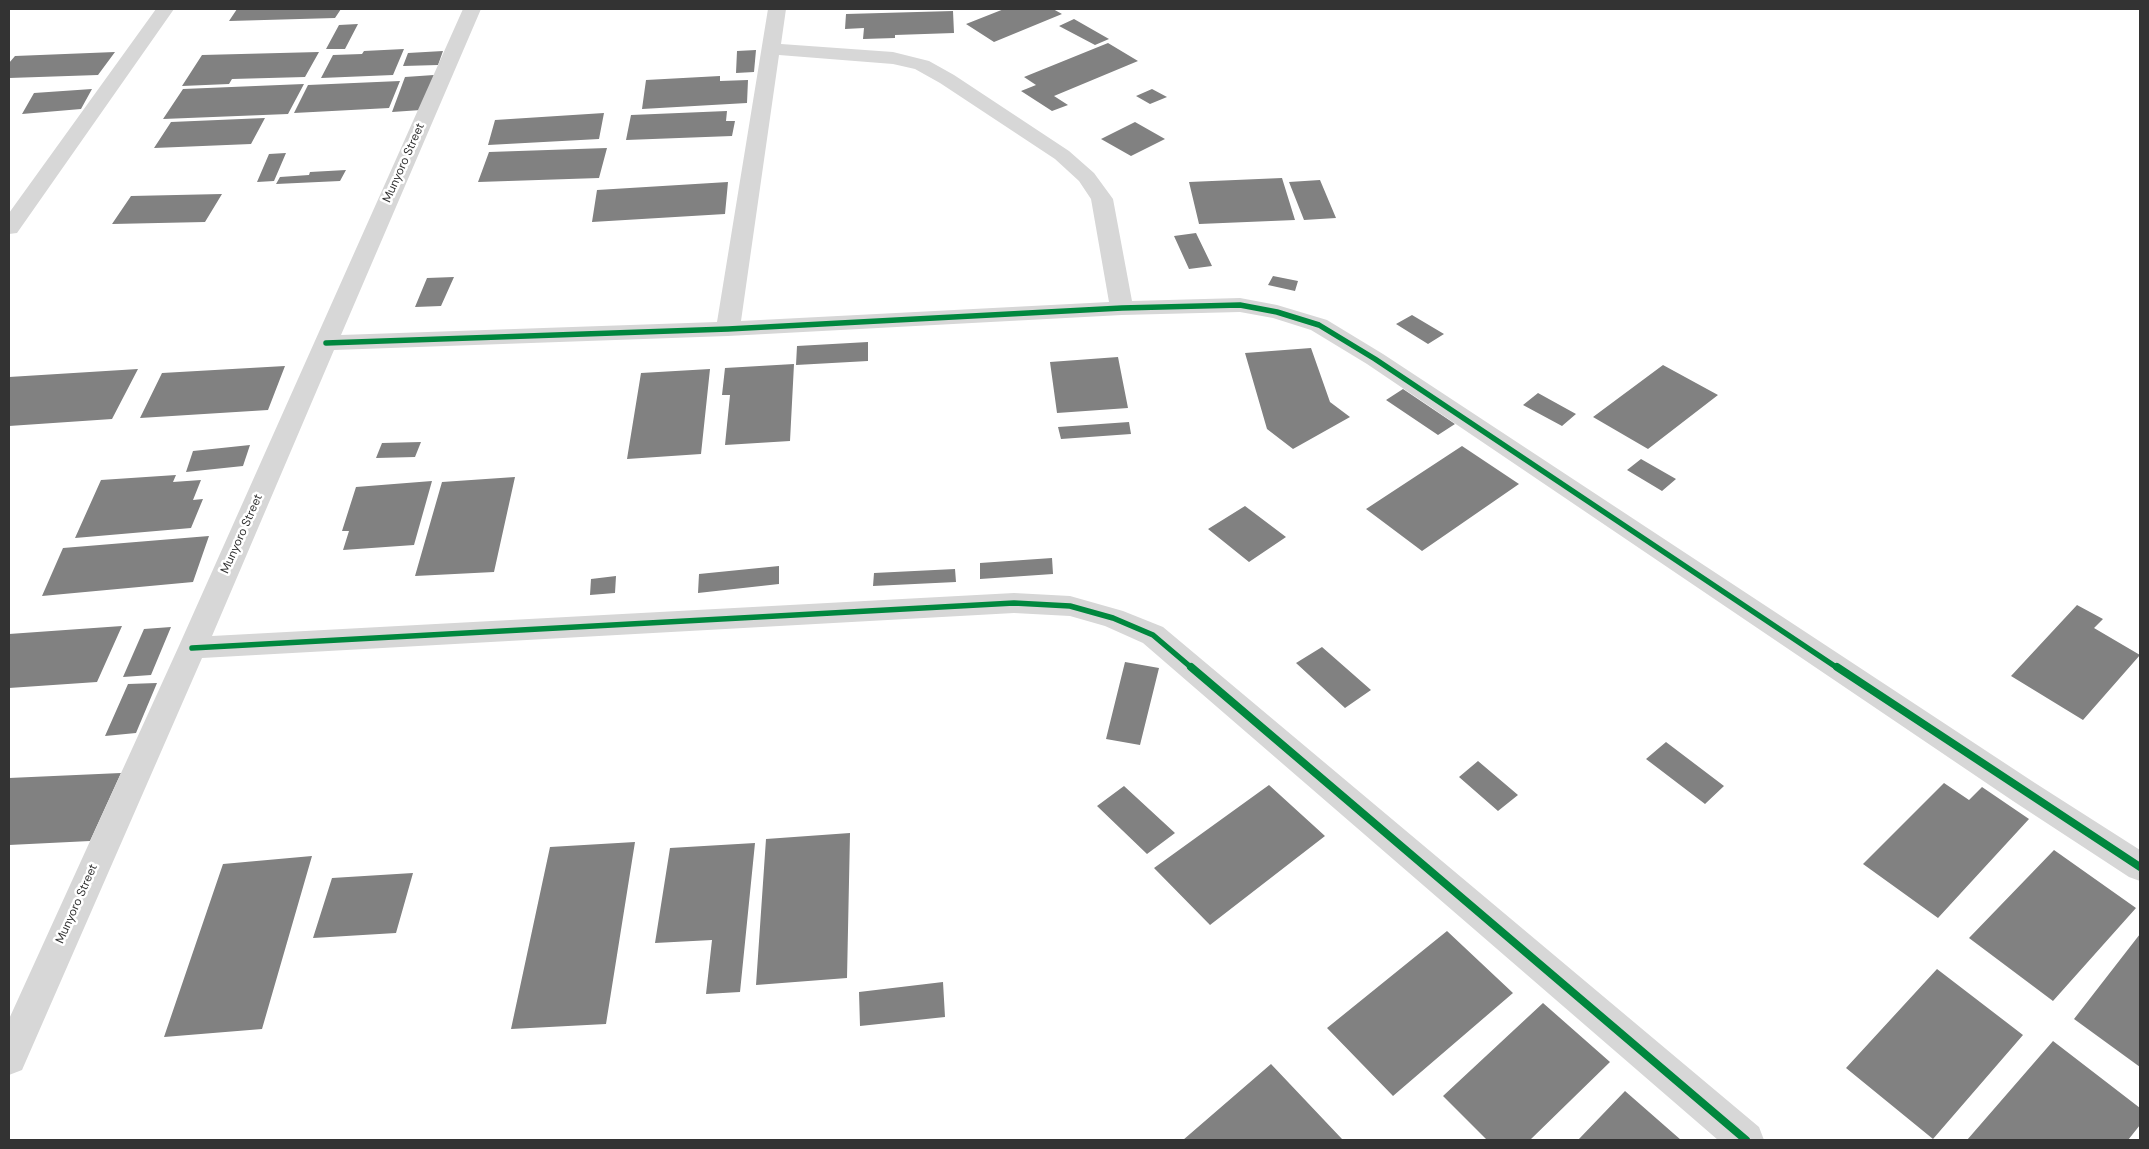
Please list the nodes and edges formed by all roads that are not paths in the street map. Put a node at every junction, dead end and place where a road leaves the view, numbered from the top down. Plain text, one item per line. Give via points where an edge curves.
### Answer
1 (165, 9) edge
2 (472, 9) edge
3 (776, 9) edge
4 (770, 49) junction
5 (9, 228) edge
6 (1122, 308) junction
7 (728, 329) junction
8 (326, 343) junction
9 (192, 648) junction
10 (2140, 867) edge
11 (9, 1058) edge
12 (1746, 1140) edge

1 - 5 street
2 - 8 street, Munyoro Street
3 - 4 street
4 - 6 street via 893,58 922,65 1062,155 1087,177 1102,199
4 - 7 street
6 - 7 street
6 - 10 street via 1240,305 1319,325 1383,364
7 - 8 street
8 - 9 street, Munyoro Street
9 - 11 street, Munyoro Street
9 - 12 street via 1014,603 1070,606 1114,618 1153,635

